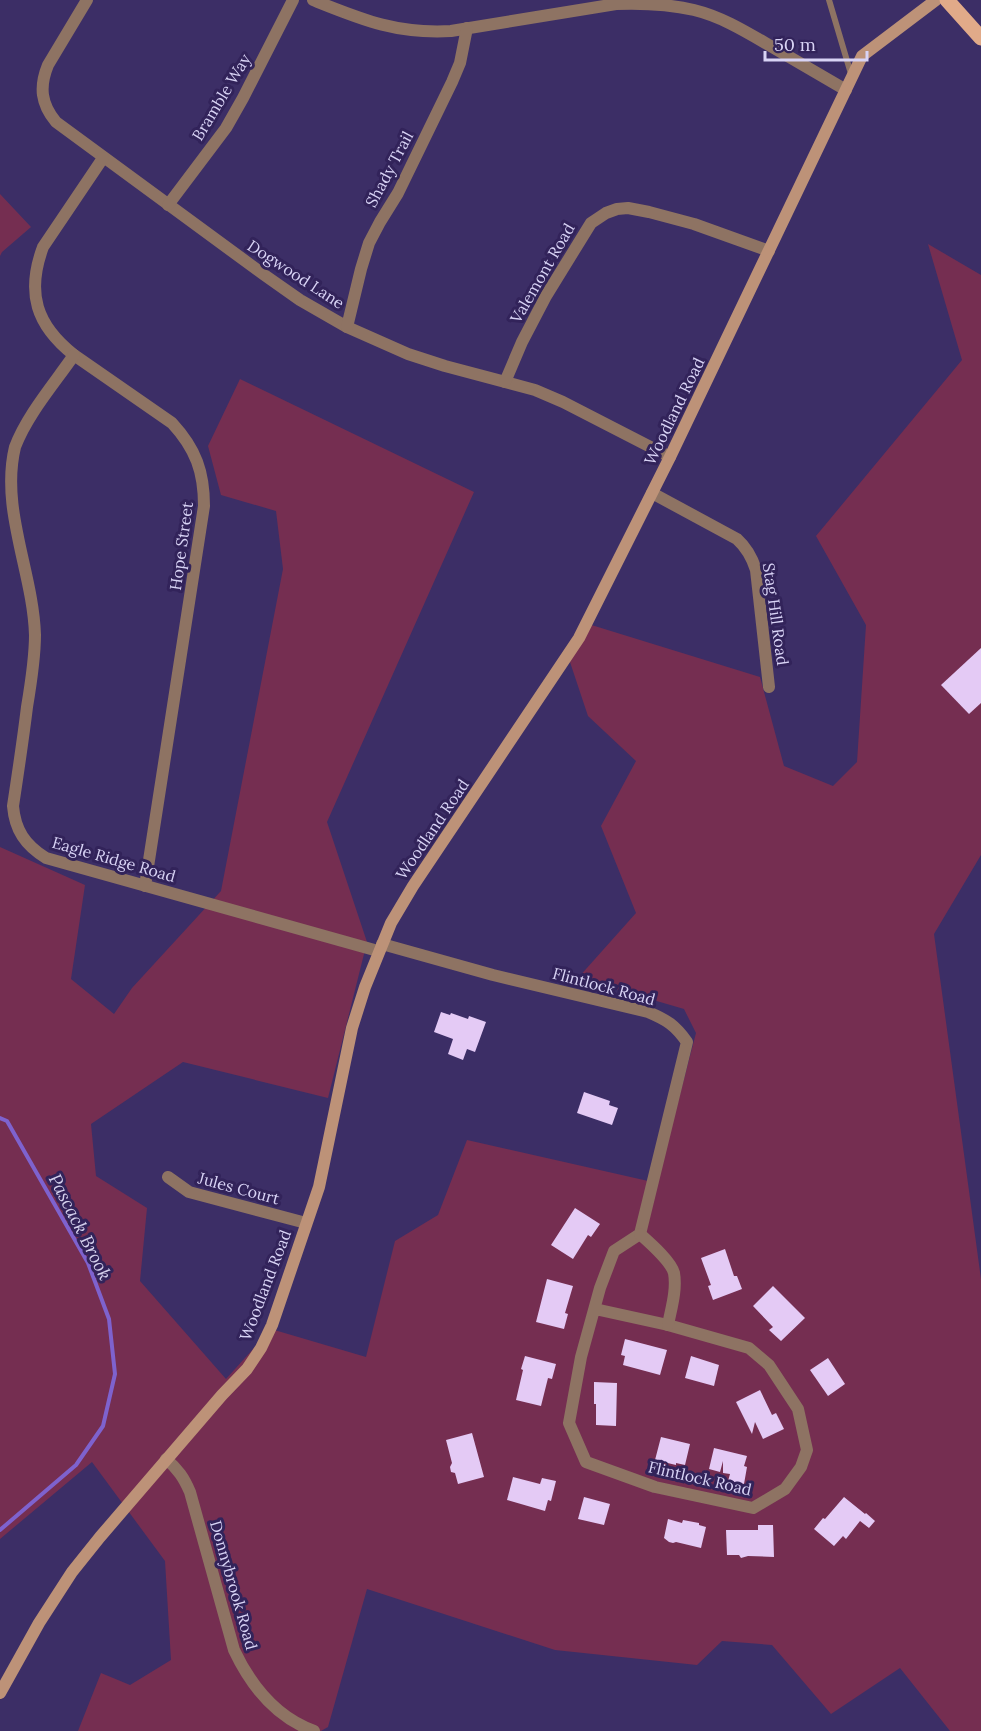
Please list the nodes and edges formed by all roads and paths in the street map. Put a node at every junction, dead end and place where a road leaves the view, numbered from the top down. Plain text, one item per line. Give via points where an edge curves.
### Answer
1 (87, 0) edge
2 (292, 0) edge
3 (313, 0) edge
4 (829, 0) edge
5 (936, 0) edge
6 (947, 0) edge
7 (467, 28) junction
8 (981, 38) edge
9 (852, 78) junction
10 (846, 90) junction
11 (103, 158) junction
12 (168, 205) junction
13 (769, 251) junction
14 (347, 327) junction
15 (74, 355) junction
16 (505, 382) junction
17 (670, 457) junction
18 (652, 493) junction
19 (769, 687) dead end
20 (145, 886) junction
21 (380, 948) junction
22 (168, 1177) dead end
23 (306, 1222) junction
24 (640, 1234) junction
25 (595, 1309) junction
26 (668, 1325) junction
27 (166, 1459) junction
28 (0, 1693) edge
29 (314, 1731) edge

1 - 11 street, Dogwood Lane via 48,65 42,89 48,112 56,122
2 - 12 street, Bramble Way via 226,128
3 - 7 street via 385,27 428,32
4 - 9 lane
5 - 9 street, Woodland Road via 862,56
6 - 8 main road
7 - 10 street via 616,3 670,5 740,28
7 - 14 street, Shady Trail via 452,82 369,243
9 - 10 street, Woodland Road
10 - 13 street, Woodland Road
11 - 12 street, Dogwood Lane
11 - 15 street, Hope Street via 49,235 37,262 35,288 40,314 58,343
12 - 14 street, Dogwood Lane via 290,293
13 - 16 street, Valemont Road via 649,212 628,208 606,213 591,223 546,296
13 - 17 street, Woodland Road
14 - 16 street, Dogwood Lane via 408,354
15 - 20 street, Hope Street via 172,423 193,451 204,486
15 - 20 street, Eagle Ridge Road via 23,429 10,469 10,506 35,634 14,819 26,843 46,858
16 - 17 street, Dogwood Lane via 563,402
17 - 18 street, Woodland Road
18 - 19 street, Stag Hill Road via 746,547 756,570
18 - 21 street, Woodland Road via 579,638 412,886
20 - 21 street, Eagle Ridge Road
21 - 23 street, Woodland Road via 352,1028 319,1186
21 - 24 street, Flintlock Road via 648,1012 669,1021 679,1031 687,1042
22 - 23 street, Jules Court via 189,1192
23 - 27 street, Woodland Road via 261,1347 247,1369
24 - 25 street, Flintlock Road via 615,1251
24 - 26 street via 674,1271
25 - 26 street, Flintlock Road
25 - 26 street, Flintlock Road via 569,1423 586,1462 655,1487 753,1508 785,1489 801,1467 807,1450 798,1409 769,1365 749,1348
27 - 28 street, Woodland Road via 72,1572
27 - 29 street, Donnybrook Road via 177,1468 190,1492 243,1670 270,1704 287,1718

